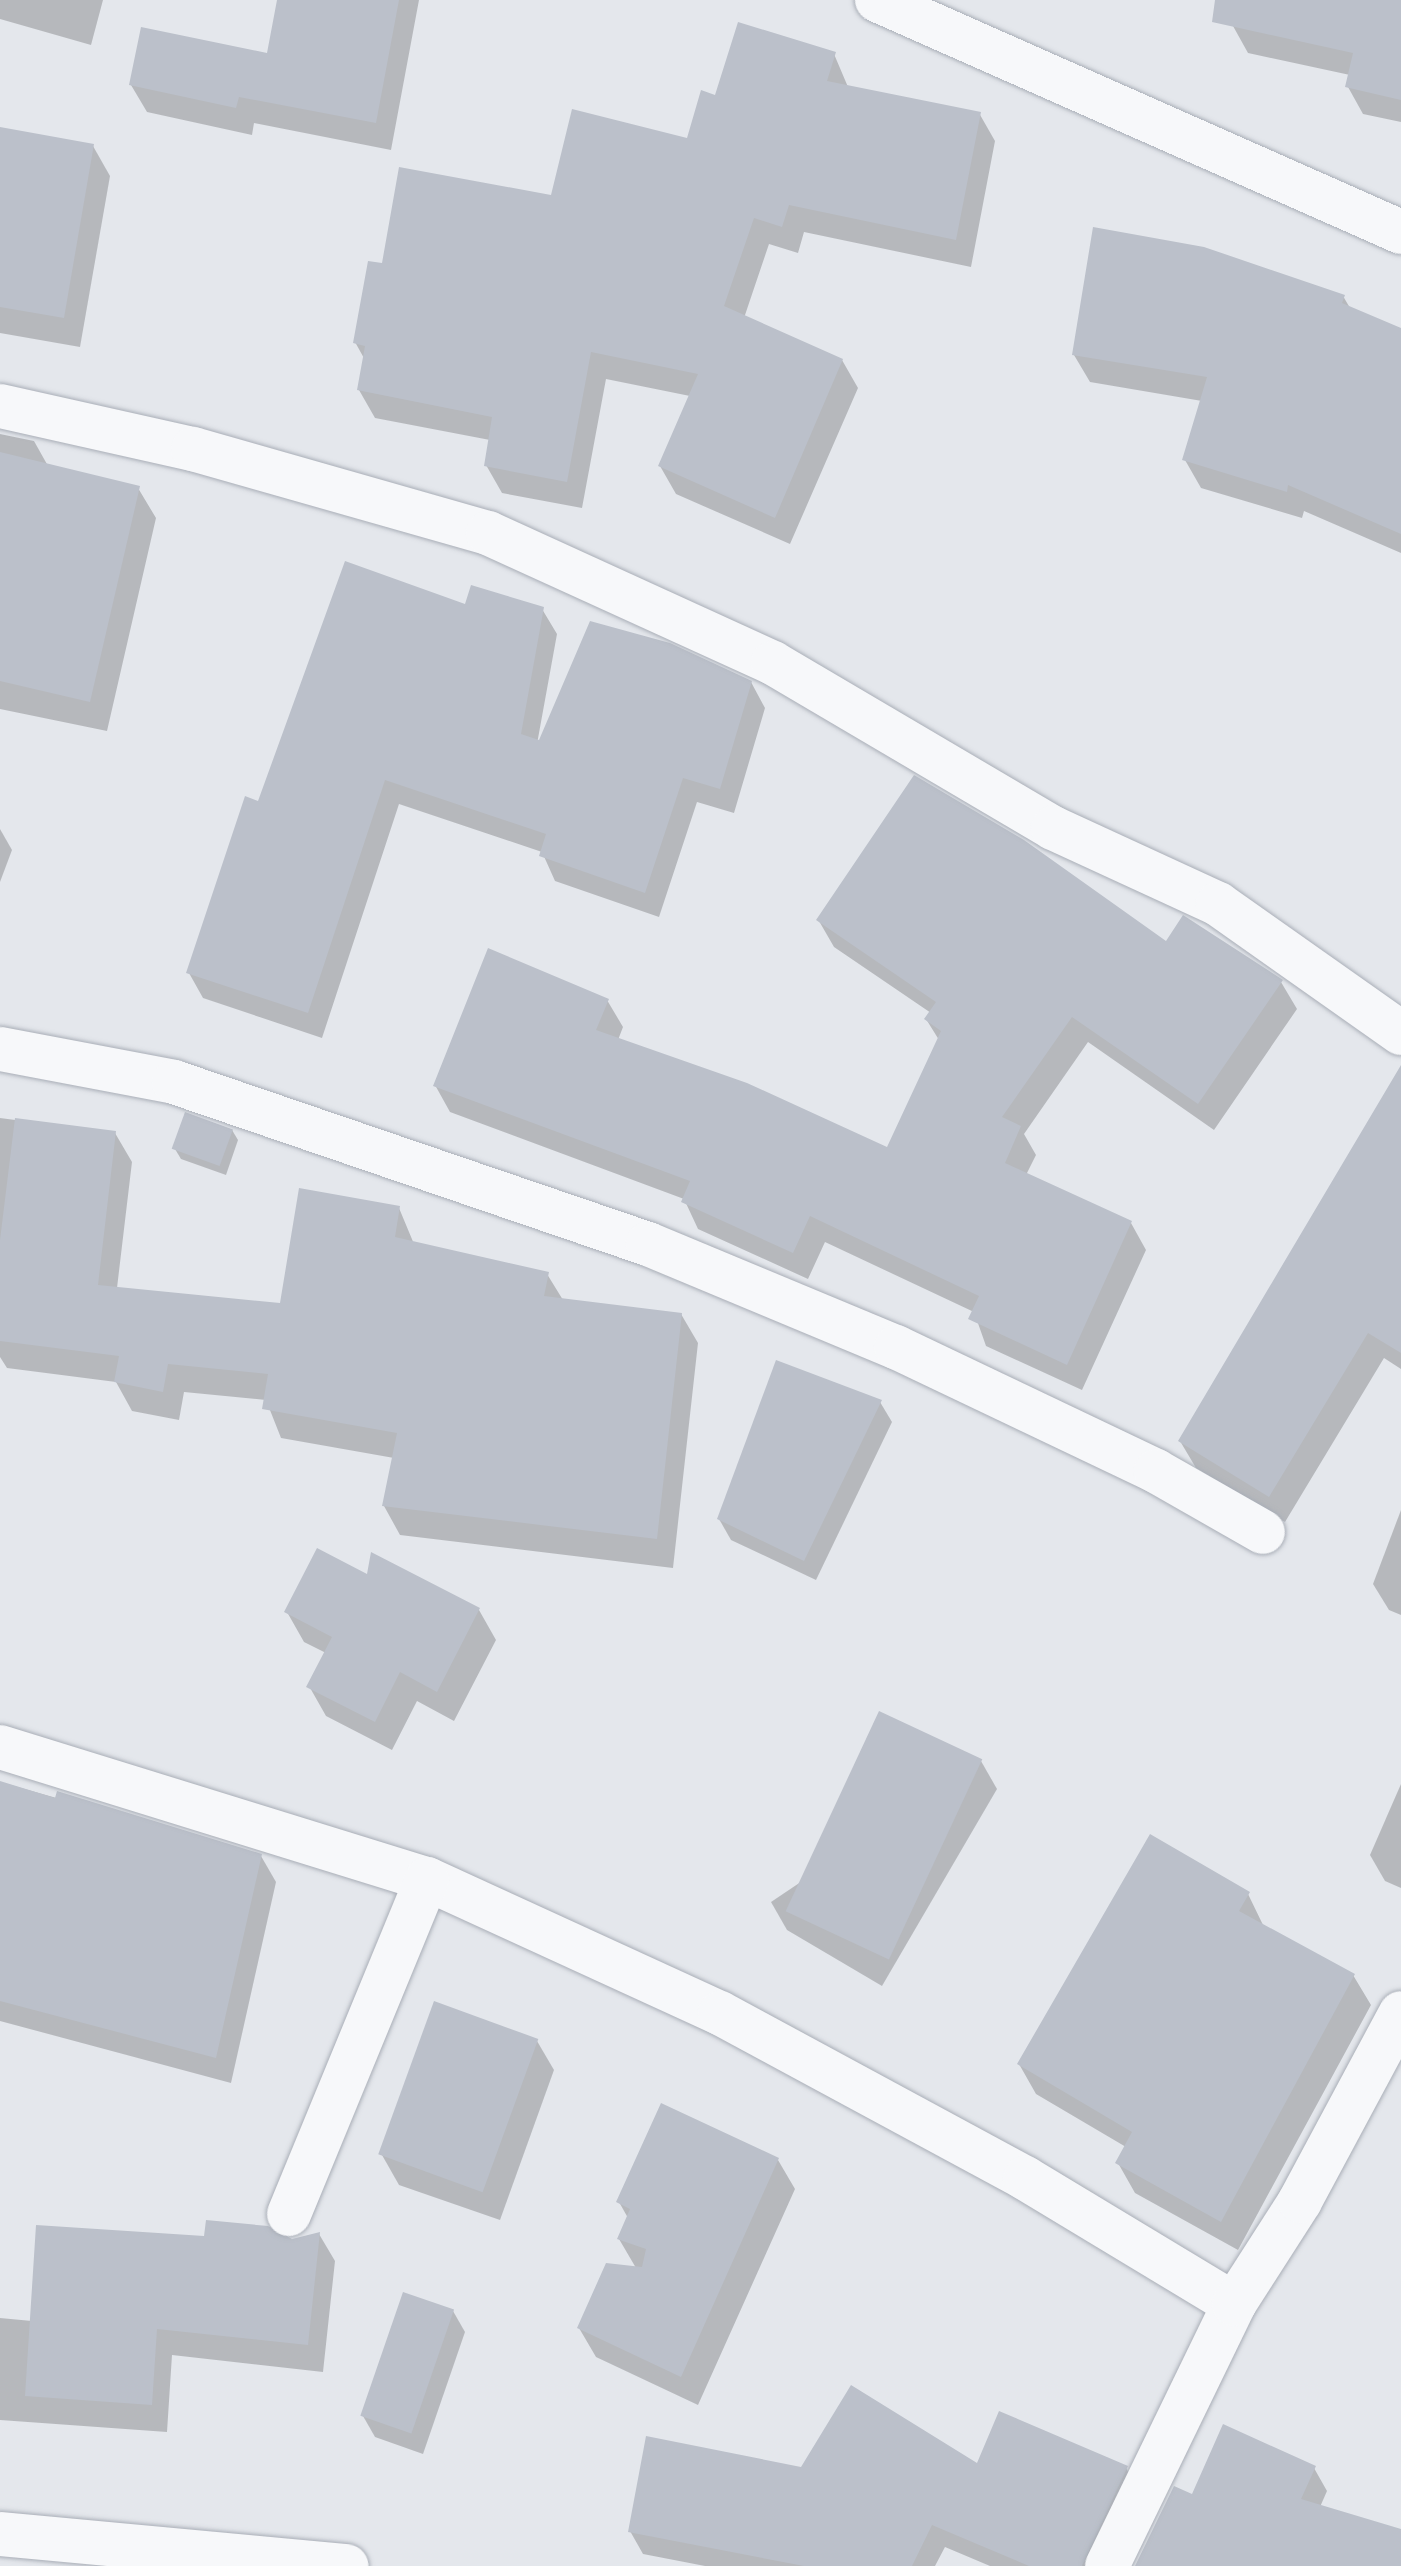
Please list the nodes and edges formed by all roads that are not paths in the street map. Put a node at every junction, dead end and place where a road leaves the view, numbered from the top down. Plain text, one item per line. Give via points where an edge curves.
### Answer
1 (877, 0) edge
2 (1401, 232) edge
3 (0, 406) edge
4 (1401, 1033) edge
5 (0, 1049) edge
6 (1263, 1532) dead end
7 (0, 1747) edge
8 (427, 1879) junction
9 (1401, 2013) edge
10 (289, 2214) dead end
11 (1234, 2304) junction
12 (0, 2534) edge
13 (347, 2566) edge
14 (1107, 2566) edge

1 - 2 street
3 - 4 street via 193,449 502,539 773,663 1053,828 1218,904
5 - 6 street via 174,1082 648,1244 896,1347 1156,1471
7 - 8 street
8 - 10 street
8 - 11 street via 803,2056
9 - 11 street via 1300,2201
11 - 14 street
12 - 13 street

